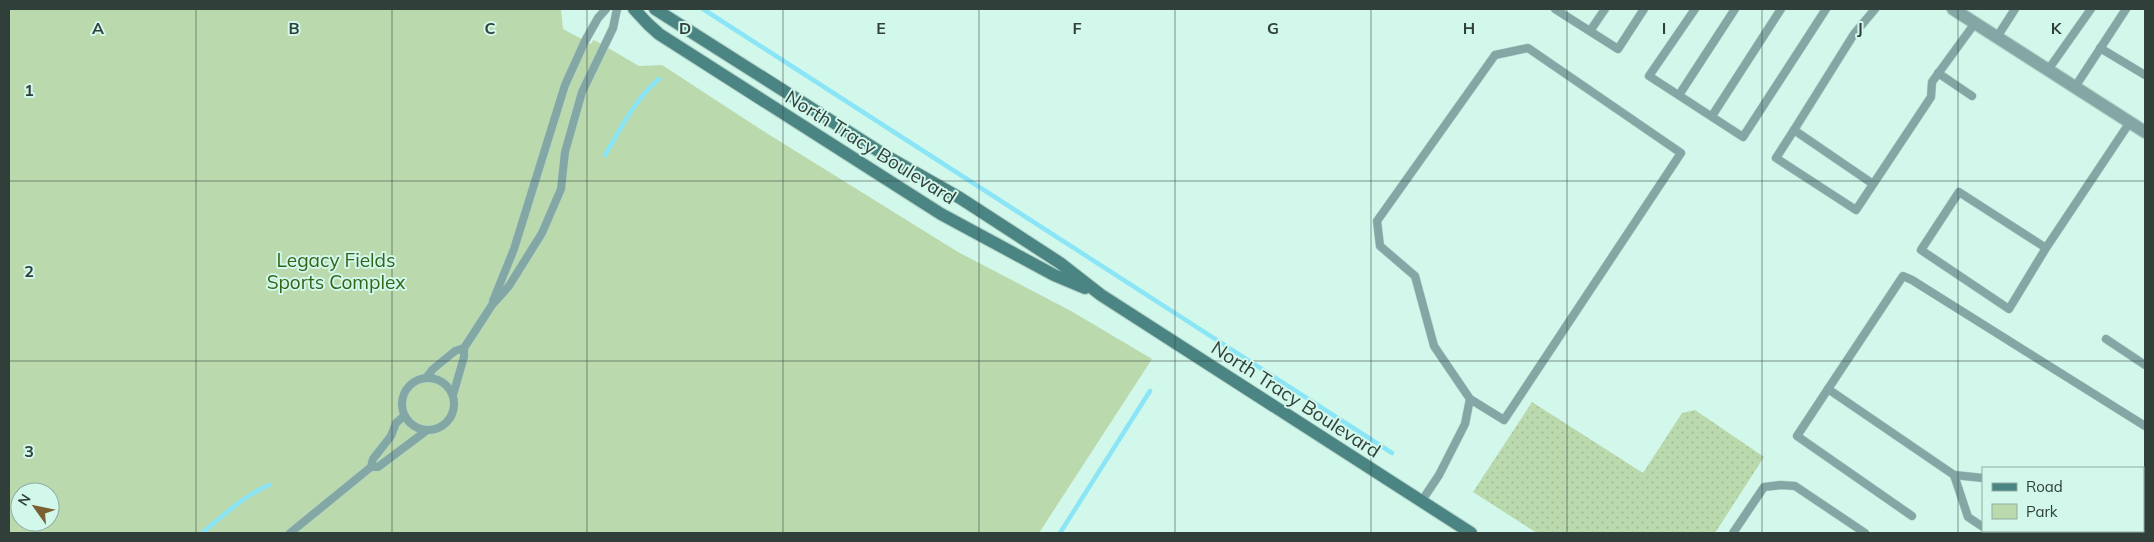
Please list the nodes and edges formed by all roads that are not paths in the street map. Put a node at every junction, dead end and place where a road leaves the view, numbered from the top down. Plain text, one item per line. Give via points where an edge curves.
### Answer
1 (606, 9) edge
2 (617, 9) edge
3 (634, 9) edge
4 (656, 9) edge
5 (1555, 9) edge
6 (1605, 9) edge
7 (1644, 9) edge
8 (1695, 9) edge
9 (1735, 9) edge
10 (1781, 9) edge
11 (1826, 9) edge
12 (1875, 9) edge
13 (1953, 9) edge
14 (2015, 9) edge
15 (2091, 9) edge
16 (2126, 9) edge
17 (1564, 11) edge
18 (1975, 23) junction
19 (1590, 31) junction
20 (1997, 37) junction
21 (2100, 48) junction
22 (2048, 70) junction
23 (1938, 73) junction
24 (2145, 75) edge
25 (2075, 87) junction
26 (1679, 95) junction
27 (1972, 96) dead end
28 (1712, 116) junction
29 (2130, 122) junction
30 (1794, 130) junction
31 (2145, 132) edge
32 (1874, 184) junction
33 (2046, 248) junction
34 (1101, 295) junction
35 (492, 305) junction
36 (2106, 339) dead end
37 (464, 348) junction
38 (2145, 365) edge
39 (426, 378) junction
40 (1828, 389) junction
41 (452, 395) junction
42 (1470, 399) junction
43 (404, 416) junction
44 (2145, 426) edge
45 (426, 431) junction
46 (371, 467) junction
47 (1954, 475) junction
48 (1982, 478) edge
49 (1421, 502) junction
50 (1912, 516) dead end
51 (1982, 526) edge
52 (290, 533) edge
53 (1471, 533) edge
54 (1734, 533) edge
55 (1865, 533) edge

1 - 35 lane via 598,18 565,85 520,231
2 - 35 lane via 613,28 592,68 572,121 561,189 552,213 509,286
3 - 34 main road, North Tracy Boulevard via 659,34 941,214 1054,275
4 - 34 main road, North Tracy Boulevard via 888,157 977,209 1060,263
5 - 17 lane
6 - 19 lane
7 - 19 lane via 1618,49
8 - 26 lane via 1649,76
9 - 26 lane
10 - 28 lane
11 - 28 lane via 1744,137
12 - 30 lane via 1854,34
13 - 18 street
14 - 20 lane
15 - 22 lane
16 - 21 lane
17 - 19 lane
18 - 20 street
18 - 23 lane
20 - 22 street
21 - 24 lane
21 - 25 lane
22 - 25 street
23 - 27 lane
23 - 32 lane via 1932,82 1931,97
25 - 29 street
26 - 28 lane
29 - 31 street
29 - 33 lane
30 - 32 lane
30 - 32 lane via 1776,158 1856,210
33 - 33 lane via 1959,192 1921,250 2009,309
34 - 49 main road, North Tracy Boulevard
35 - 37 lane
36 - 38 lane
37 - 39 lane via 455,351
37 - 41 lane
39 - 41 lane via 442,382
39 - 43 lane via 418,379 405,390 402,398
40 - 44 lane via 1903,276
40 - 47 lane
40 - 50 lane via 1797,436
41 - 45 lane via 450,419 435,430
42 - 42 lane via 1434,346 1415,276 1380,246 1377,221 1495,55 1528,48 1681,153 1504,420
42 - 49 lane via 1465,424
43 - 45 lane via 409,424
43 - 46 lane via 396,423
45 - 46 lane via 378,467
46 - 52 lane
47 - 48 lane
47 - 51 lane via 1968,517
49 - 53 main road, North Tracy Boulevard
54 - 55 lane via 1764,487 1781,485 1795,486

